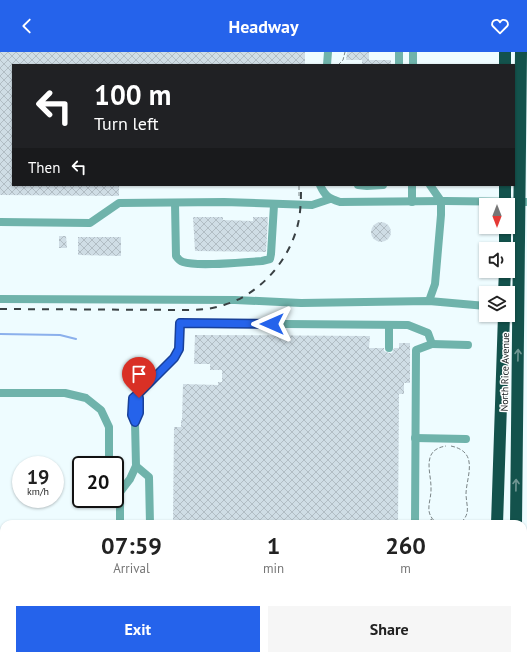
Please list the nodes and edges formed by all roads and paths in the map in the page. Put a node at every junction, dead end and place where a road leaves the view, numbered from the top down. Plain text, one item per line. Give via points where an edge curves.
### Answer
1 (328, 52) edge
2 (345, 52) edge
3 (399, 52) edge
4 (413, 52) edge
5 (505, 52) edge
6 (520, 52) edge
7 (327, 64) edge
8 (339, 64) edge
9 (399, 64) edge
10 (413, 64) edge
11 (505, 64) edge
12 (524, 93) edge
13 (299, 186) edge
14 (320, 186) edge
15 (412, 186) edge
16 (431, 186) edge
17 (505, 186) edge
18 (506, 198) edge
19 (330, 199) junction
20 (441, 201) junction
21 (412, 202) junction
22 (523, 202) edge
23 (175, 203) junction
24 (479, 203) edge
25 (274, 204) junction
26 (298, 205) junction
27 (0, 222) edge
28 (0, 299) edge
29 (429, 301) junction
30 (479, 305) edge
31 (504, 322) edge
32 (389, 325) junction
33 (432, 344) junction
34 (468, 345) dead end
35 (389, 348) dead end
36 (0, 392) edge
37 (415, 438) junction
38 (466, 439) dead end
39 (109, 456) edge
40 (136, 466) junction
41 (124, 487) edge
42 (120, 508) edge
43 (432, 518) joint
44 (120, 520) edge
45 (150, 520) edge
46 (414, 520) edge
47 (430, 520) edge
48 (464, 520) edge
49 (497, 520) edge
50 (516, 520) edge

1 - 7 street
2 - 8 path
3 - 9 street
4 - 10 street
5 - 11 highway
6 - 12 highway, North Rice Avenue
12 - 22 highway, North Rice Avenue
13 - 26 path
14 - 19 street
15 - 21 street
16 - 20 street
17 - 18 highway
19 - 21 street via 340,202
19 - 26 street via 312,205
20 - 21 street
20 - 24 street
20 - 29 street via 442,215 435,284
50 -> 22 highway, North Rice Avenue
23 - 25 street
23 - 25 street via 176,256 184,262 205,264 270,259
23 - 27 street via 119,203 90,223
25 - 26 street
28 - 29 street via 228,300 301,303
29 - 30 street
31 - 49 highway, North Rice Avenue
32 - 33 street via 408,325 428,334
32 - 35 street
32 - 40 street via 180,323 179,349 174,358 139,393 139,413 135,422
33 - 34 street
33 - 37 street via 416,350
36 - 39 street via 64,393 86,398 101,410 109,427
37 - 38 street
37 - 46 street
40 - 41 street
40 - 45 street via 149,477
42 - 44 street
43 - 47 path
43 - 48 path via 428,507 432,489 429,460 434,452 449,446 459,448 469,458 466,492 468,507

